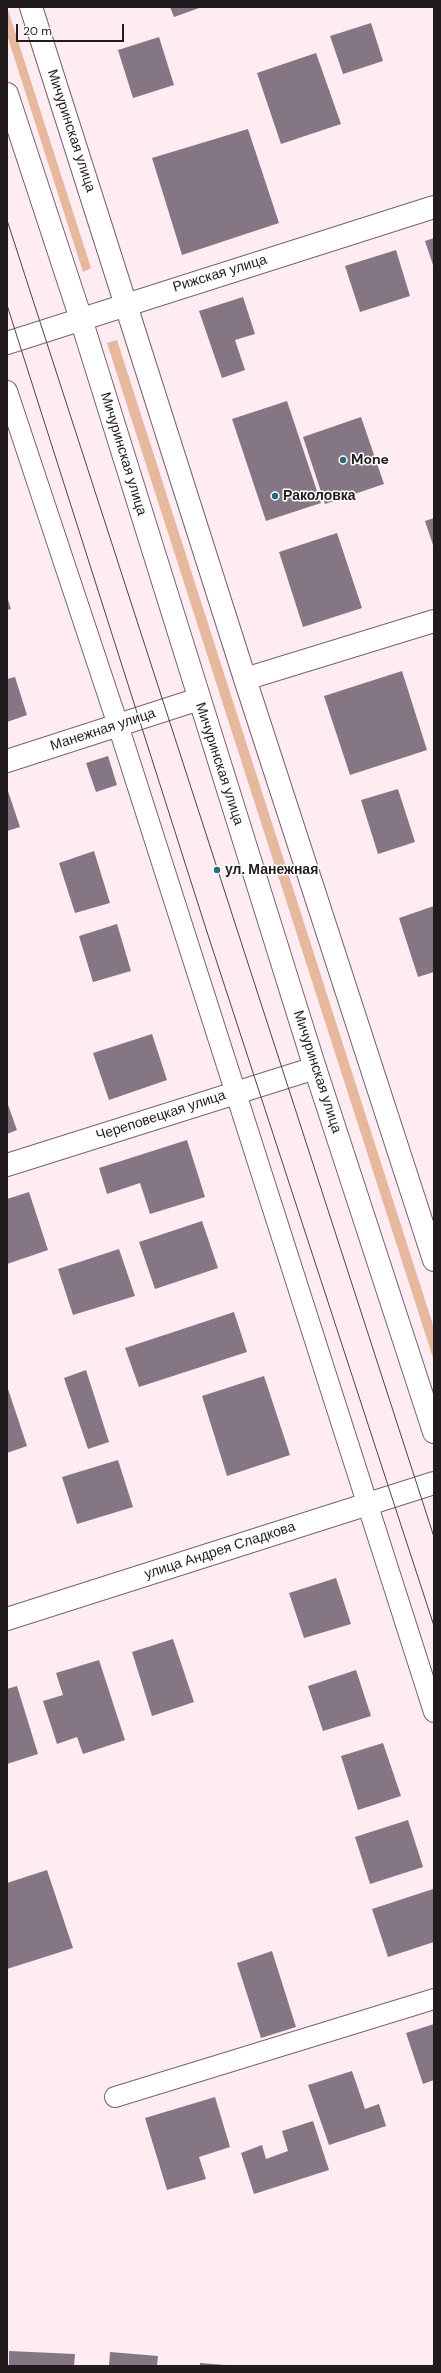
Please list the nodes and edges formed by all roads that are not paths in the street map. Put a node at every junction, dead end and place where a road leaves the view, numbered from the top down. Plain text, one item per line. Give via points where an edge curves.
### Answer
1 (31, 7) edge
2 (7, 94) edge
3 (434, 207) edge
4 (126, 304) junction
5 (81, 318) junction
6 (7, 343) edge
7 (7, 391) edge
8 (434, 621) edge
9 (245, 679) junction
10 (199, 699) junction
11 (118, 725) junction
12 (7, 761) edge
13 (315, 1068) junction
14 (235, 1092) junction
15 (7, 1166) edge
16 (434, 1260) edge
17 (434, 1432) edge
18 (434, 1483) edge
19 (368, 1504) junction
20 (7, 1619) edge
21 (434, 1712) edge
22 (434, 1999) edge
23 (115, 2097) dead end

1 - 4 main road, Мичуринская улица
2 - 5 main road, Мичуринская улица
3 - 4 main road, Рижская улица
4 - 5 main road, Рижская улица
4 - 9 main road, Мичуринская улица
5 - 6 main road, Рижская улица
5 - 10 main road, Мичуринская улица
7 - 11 lane
8 - 9 main road
9 - 16 main road, Мичуринская улица
10 - 11 main road, Манежная улица
10 - 13 main road, Мичуринская улица
11 - 12 main road, Манежная улица
11 - 14 lane
13 - 14 main road, Череповецкая улица
13 - 17 main road, Мичуринская улица
14 - 15 main road, Череповецкая улица
14 - 19 lane
18 - 19 main road, улица Андрея Сладкова
19 - 20 main road, улица Андрея Сладкова
19 - 21 lane
22 - 23 lane

